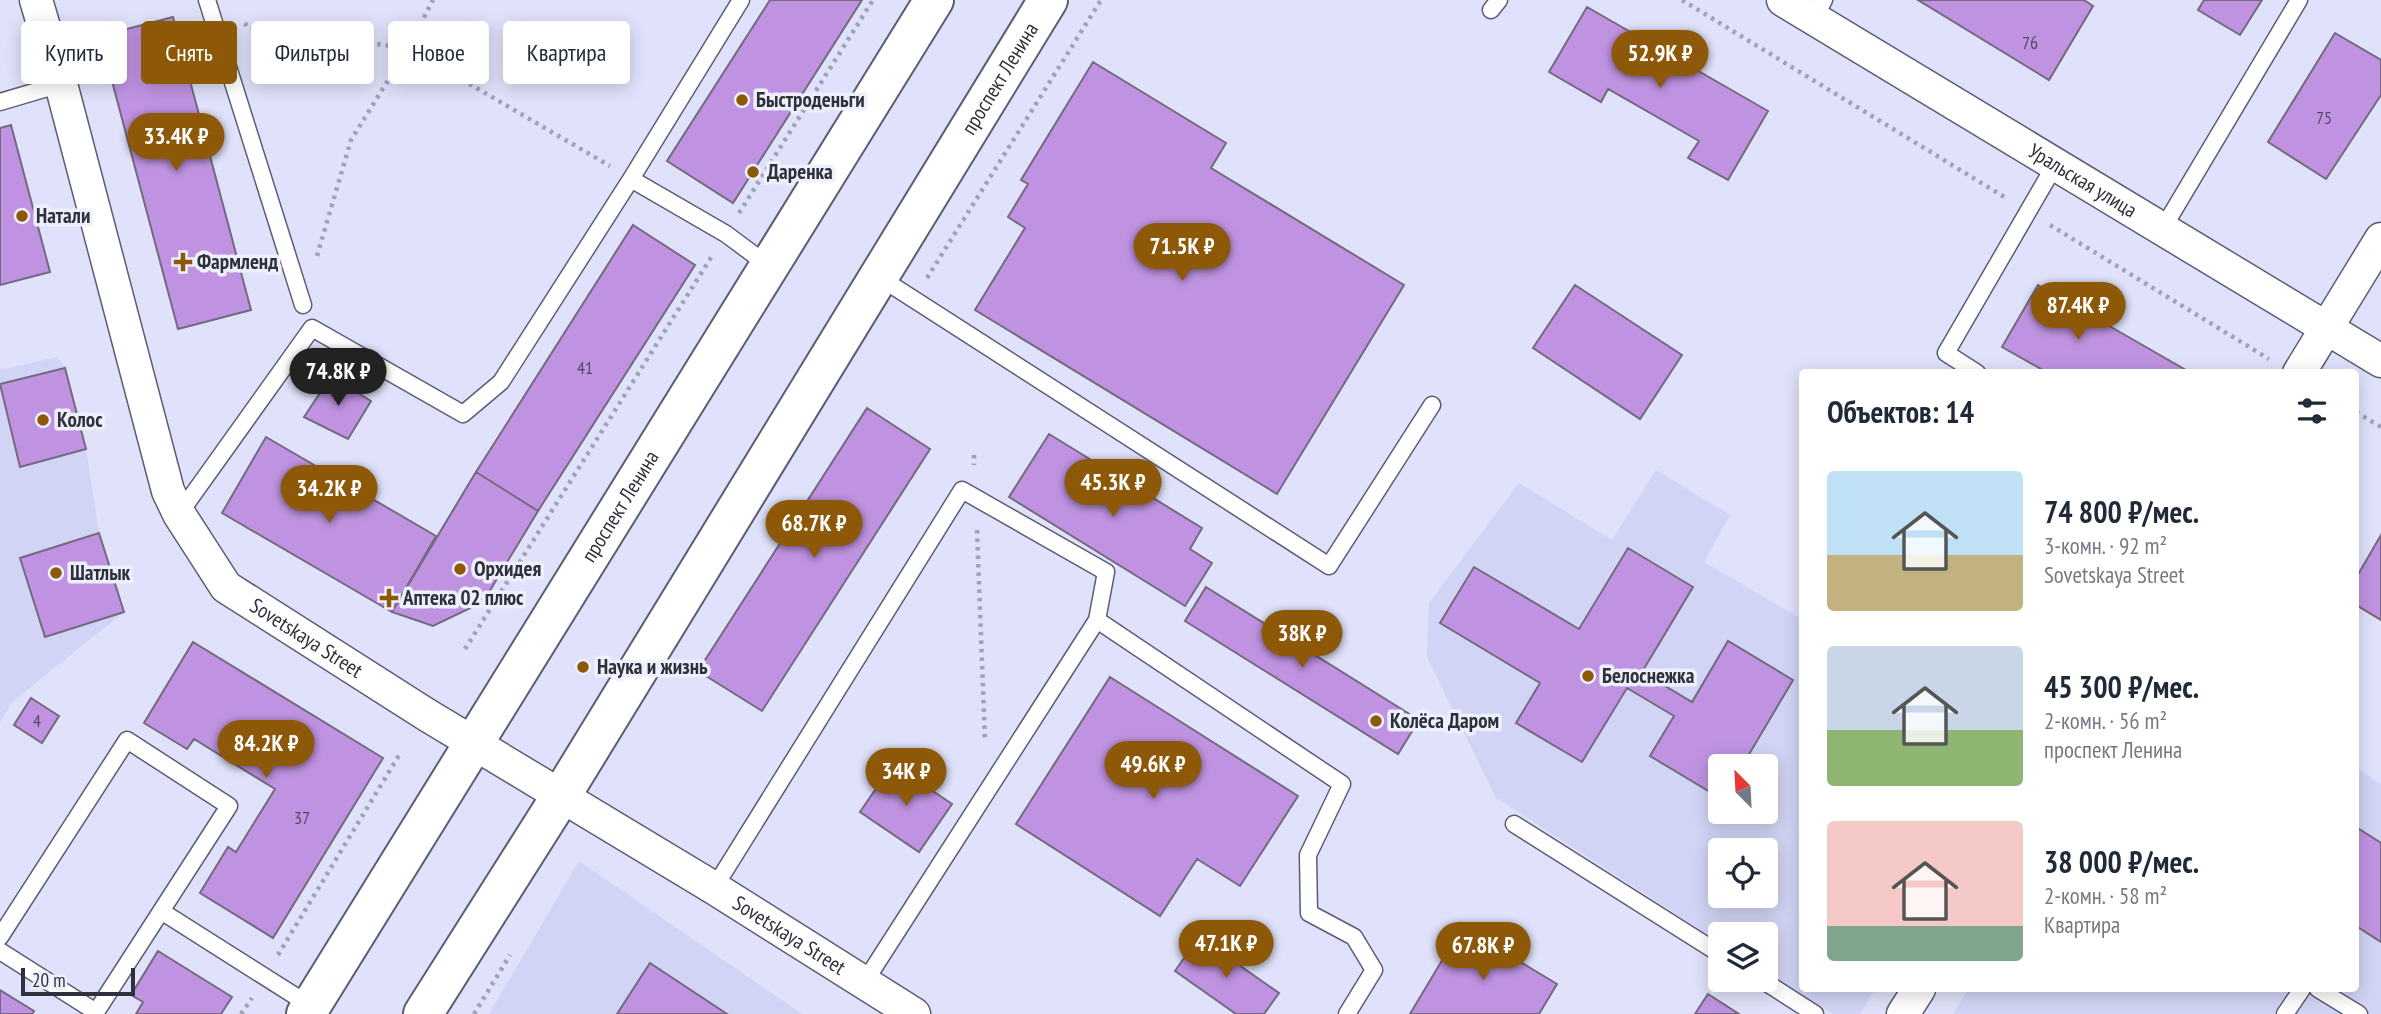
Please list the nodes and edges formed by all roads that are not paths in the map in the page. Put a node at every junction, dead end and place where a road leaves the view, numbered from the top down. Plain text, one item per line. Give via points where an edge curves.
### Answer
1 (36, 0) edge
2 (207, 0) edge
3 (741, 0) edge
4 (934, 0) edge
5 (1048, 0) edge
6 (1783, 0) edge
7 (2300, 0) edge
8 (1818, 9) edge
9 (42, 21) edge
10 (61, 84) joint
11 (0, 102) edge
12 (2055, 165) junction
13 (631, 179) junction
14 (2162, 230) junction
15 (2381, 239) edge
16 (769, 265) junction
17 (877, 276) junction
18 (303, 305) dead end
19 (2327, 328) junction
20 (2381, 361) edge
21 (1971, 369) edge
22 (2290, 369) edge
23 (1432, 405) dead end
24 (179, 514) junction
25 (1097, 620) junction
26 (474, 742) junction
27 (561, 796) junction
28 (1514, 824) dead end
29 (714, 888) junction
30 (162, 911) junction
31 (0, 937) edge
32 (1708, 946) edge
33 (0, 951) edge
34 (864, 983) junction
35 (1778, 990) edge
36 (1917, 992) edge
37 (2300, 992) edge
38 (2323, 992) edge
39 (308, 1010) edge
40 (423, 1014) edge
41 (914, 1014) edge
42 (1348, 1014) edge
43 (1815, 1014) edge
44 (1903, 1014) edge
45 (2285, 1014) edge
46 (2359, 1014) edge

1 - 9 street, Sovetskaya Street
2 - 18 lane
3 - 13 lane
4 - 16 street, проспект Ленина
5 - 17 street, проспект Ленина
6 - 8 street, Уральская улица
7 - 14 lane
8 - 12 street, Уральская улица
10 - 11 lane
10 - 24 street, Sovetskaya Street via 168,491
12 - 14 street, Уральская улица
12 - 21 lane via 1946,353
13 - 16 lane via 726,234
13 - 24 lane via 501,382 463,414 312,328
14 - 19 street, Уральская улица
15 - 19 street
16 - 26 street, проспект Ленина
17 - 23 lane via 1329,566
17 - 27 street, проспект Ленина
19 - 20 street, Уральская улица
19 - 22 street
24 - 26 street, Sovetskaya Street via 226,587
25 - 29 lane via 1106,572 962,490
25 - 34 lane
25 - 42 lane via 1342,784 1308,855 1309,913 1354,937 1374,970
26 - 27 street, Sovetskaya Street
26 - 39 street, проспект Ленина
27 - 29 street, Sovetskaya Street
27 - 40 street, проспект Ленина
28 - 32 lane
29 - 34 street, Sovetskaya Street
30 - 31 lane via 229,806 127,740
30 - 33 lane via 96,1013
30 - 39 lane via 265,976
34 - 41 street, Sovetskaya Street
35 - 43 lane
36 - 44 street
37 - 45 lane
38 - 46 lane

